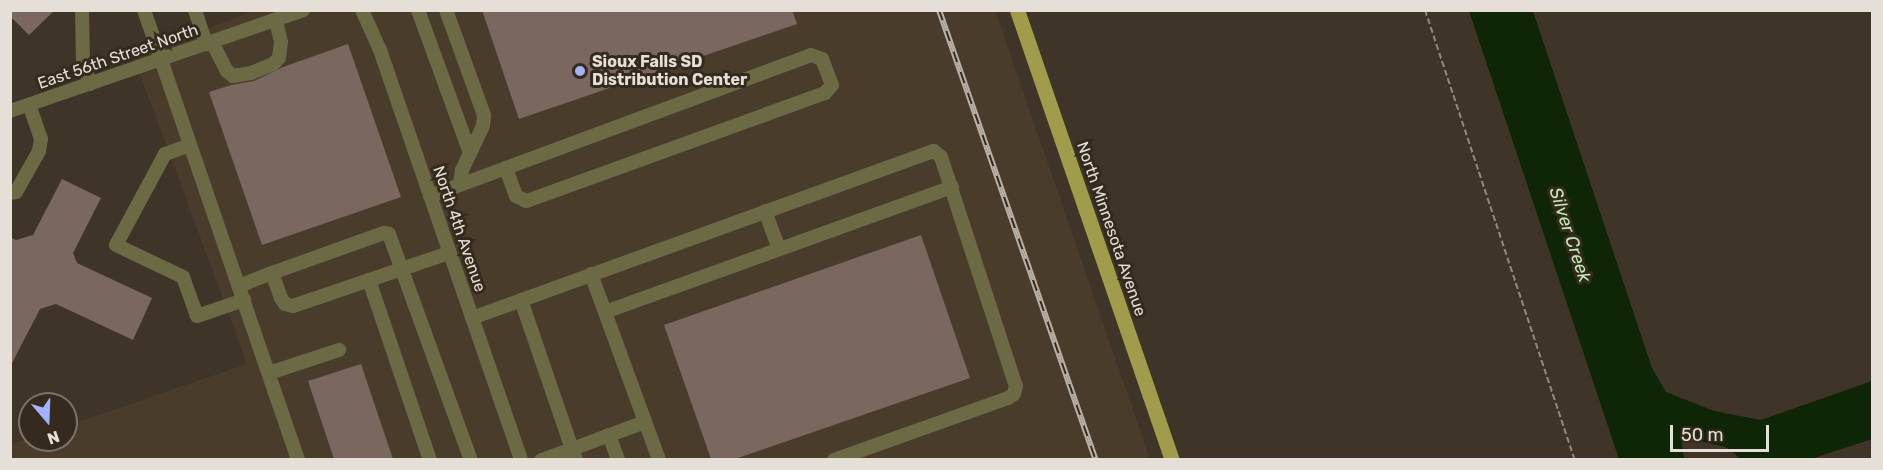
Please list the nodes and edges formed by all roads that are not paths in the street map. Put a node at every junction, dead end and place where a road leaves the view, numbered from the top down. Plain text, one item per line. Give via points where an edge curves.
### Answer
1 (82, 10) edge
2 (144, 10) edge
3 (195, 10) edge
4 (303, 10) edge
5 (362, 10) edge
6 (418, 10) edge
7 (446, 10) edge
8 (1017, 10) edge
9 (276, 20) junction
10 (209, 43) junction
11 (161, 59) junction
12 (90, 84) junction
13 (29, 105) junction
14 (10, 111) edge
15 (190, 145) junction
16 (470, 153) junction
17 (506, 168) junction
18 (460, 184) junction
19 (952, 187) junction
20 (10, 194) edge
21 (430, 195) junction
22 (765, 211) junction
23 (779, 249) junction
24 (449, 252) junction
25 (402, 268) junction
26 (272, 273) junction
27 (591, 274) junction
28 (369, 280) junction
29 (239, 285) junction
30 (244, 300) junction
31 (521, 300) junction
32 (605, 312) junction
33 (472, 318) junction
34 (339, 350) dead end
35 (269, 373) junction
36 (645, 422) junction
37 (609, 435) junction
38 (574, 454) edge
39 (298, 459) edge
40 (430, 459) edge
41 (471, 459) edge
42 (521, 459) edge
43 (541, 459) edge
44 (618, 459) edge
45 (659, 459) edge
46 (834, 459) edge
47 (1172, 459) edge

1 - 12 street via 83,61
2 - 11 street
3 - 10 street
4 - 9 street, East 56th Street North
5 - 21 street, North 4th Avenue via 380,50
6 - 16 street
7 - 16 street via 484,115
8 - 47 main road, North Minnesota Avenue
9 - 10 street, East 56th Street North
9 - 10 street via 281,42 279,58 251,73 233,76
10 - 11 street, East 56th Street North
11 - 12 street, East 56th Street North
11 - 15 street
12 - 13 street, East 56th Street North
13 - 14 street, East 56th Street North
13 - 20 street via 41,139 39,151 16,192
15 - 29 street
15 - 30 street via 165,154 116,245 183,277 197,316
16 - 18 street
17 - 17 street via 811,55 822,59 832,85 825,93 526,201 516,196
17 - 18 street
18 - 21 street
19 - 22 street via 941,157 934,151
19 - 23 street
19 - 46 street via 1015,376 1014,394
21 - 24 street, North 4th Avenue
22 - 23 street
22 - 27 street
23 - 32 street
24 - 25 street
24 - 33 street, North 4th Avenue
25 - 26 street via 392,238 384,233
25 - 28 street
25 - 41 street
26 - 28 street via 281,298 293,306
26 - 29 street
27 - 31 street
27 - 32 street
28 - 40 street
29 - 30 street
30 - 35 street
31 - 33 street
31 - 38 street
32 - 36 street
33 - 42 street, North 4th Avenue
34 - 35 street
35 - 39 street
36 - 37 street
36 - 45 street
37 - 38 street
37 - 44 street
38 - 43 street

